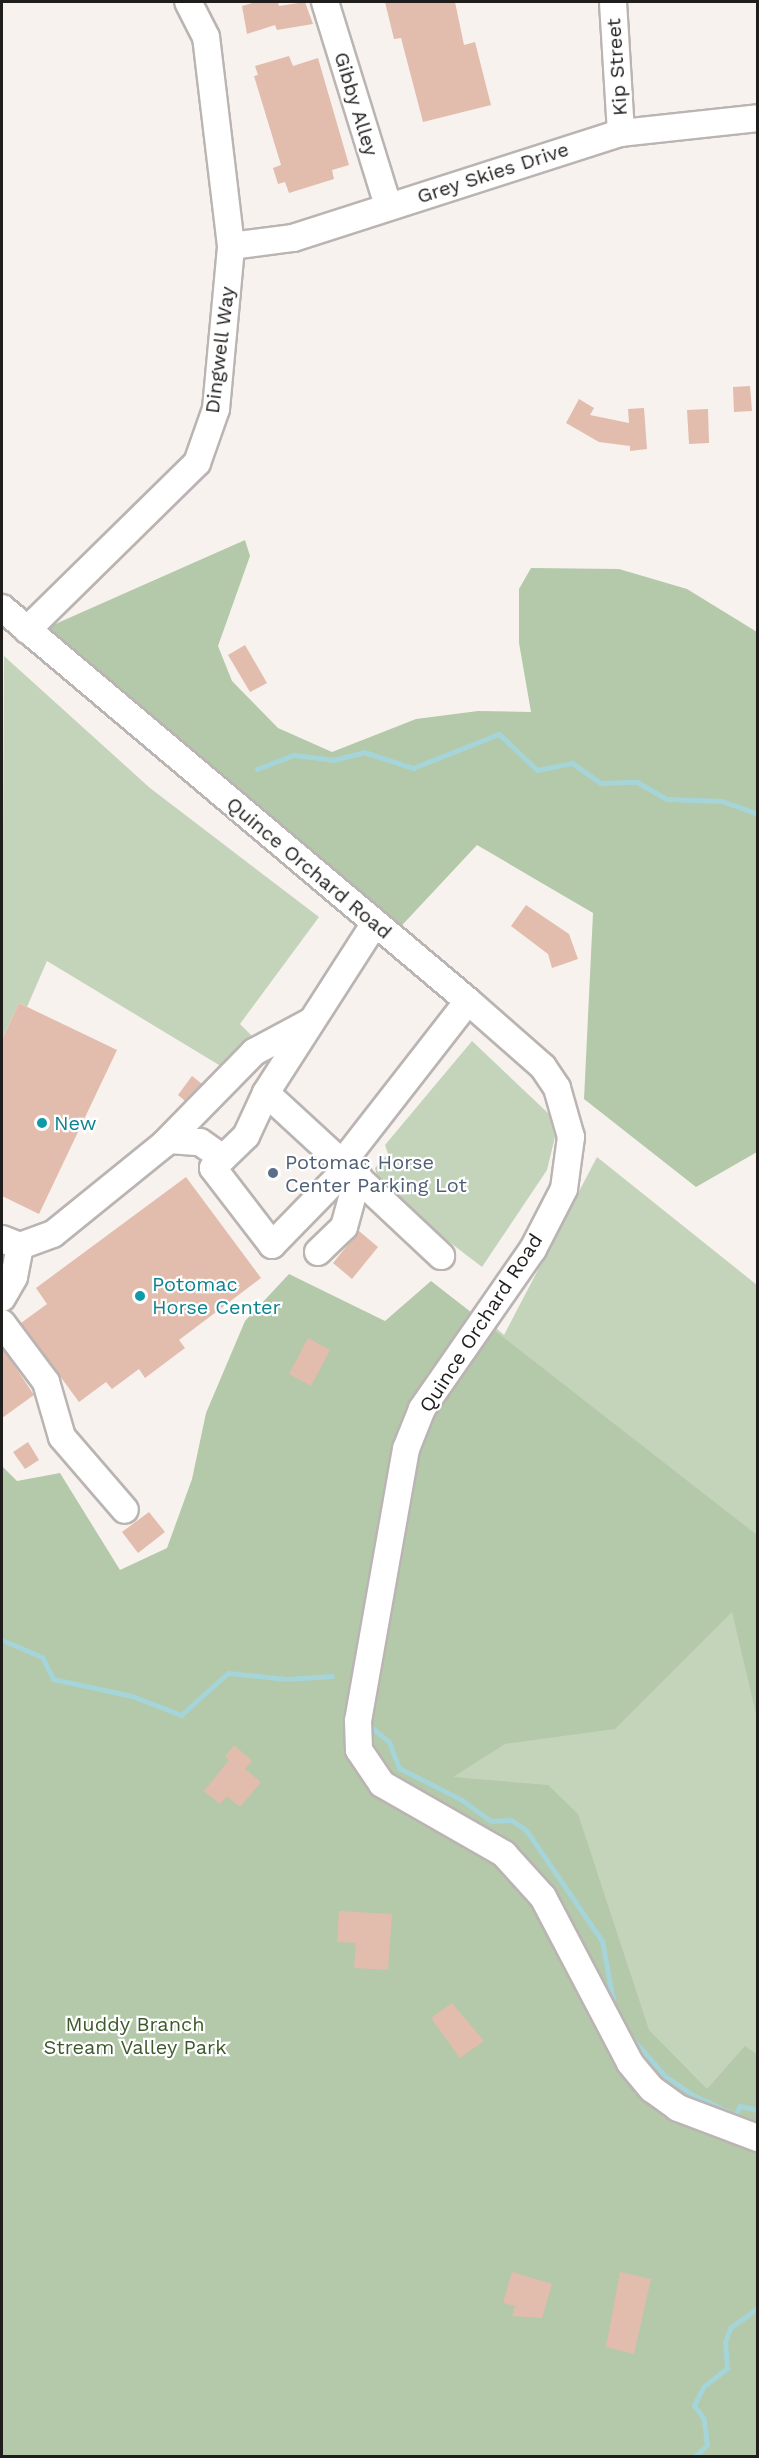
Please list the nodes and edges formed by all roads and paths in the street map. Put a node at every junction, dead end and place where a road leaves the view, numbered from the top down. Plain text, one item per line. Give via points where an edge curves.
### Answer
1 (188, 2) edge
2 (325, 2) edge
3 (613, 2) edge
4 (758, 118) edge
5 (621, 133) junction
6 (388, 206) junction
7 (231, 246) junction
8 (2, 608) edge
9 (27, 630) junction
10 (375, 923) junction
11 (468, 1000) junction
12 (313, 1020) junction
13 (266, 1093) junction
14 (169, 1140) junction
15 (223, 1158) junction
16 (349, 1169) junction
17 (11, 1242) edge
18 (318, 1252) dead end
19 (441, 1256) dead end
20 (2, 1298) edge
21 (2, 1323) edge
22 (125, 1510) dead end
23 (758, 2138) edge

1 - 7 street, Dingwell Way via 206,38
2 - 6 street, Gibby Alley
3 - 5 street, Kip Street
4 - 5 street, Grey Skies Drive
5 - 6 street, Grey Skies Drive
6 - 7 street, Grey Skies Drive via 293,238
7 - 9 street, Dingwell Way via 216,409 197,463
8 - 9 street, Quince Orchard Road
9 - 10 street, Quince Orchard Road
10 - 11 street, Quince Orchard Road
10 - 12 street
11 - 16 street
11 - 23 street, Quince Orchard Road via 543,1067 556,1088 571,1137 564,1189 533,1249 422,1409 406,1449 358,1721 359,1750 382,1784 504,1854 543,1897 630,2063 652,2089 678,2108
12 - 13 street
12 - 14 street via 254,1052
13 - 15 street via 246,1136
13 - 16 street
14 - 15 street via 200,1142
14 - 17 street via 53,1234
15 - 16 street via 213,1168 272,1245
16 - 18 street via 344,1227
16 - 19 street
17 - 20 street via 14,1277
21 - 22 street via 46,1382 62,1437

